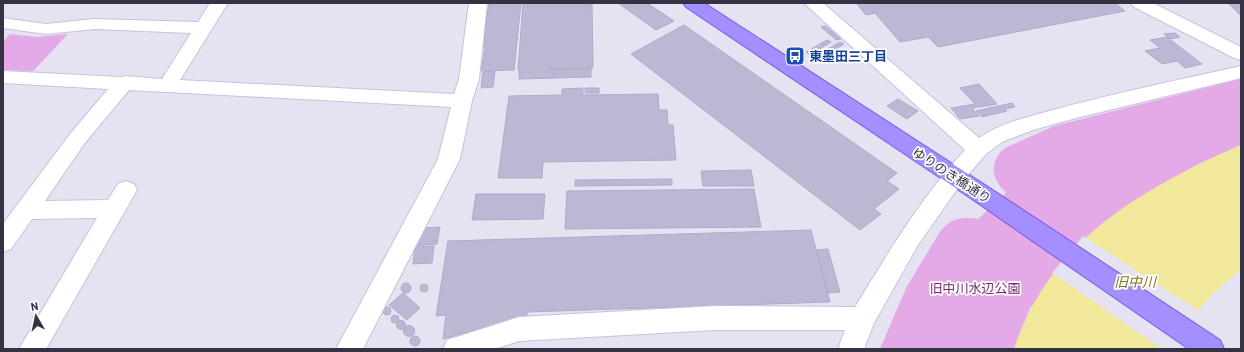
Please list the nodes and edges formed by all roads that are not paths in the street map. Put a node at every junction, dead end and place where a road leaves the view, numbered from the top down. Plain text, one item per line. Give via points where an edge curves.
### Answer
1 (219, 3) edge
2 (478, 3) edge
3 (692, 3) edge
4 (813, 3) edge
5 (1140, 3) edge
6 (3, 24) edge
7 (204, 28) junction
8 (1241, 54) edge
9 (1241, 72) edge
10 (3, 77) edge
11 (125, 82) junction
12 (168, 84) junction
13 (462, 101) junction
14 (978, 149) junction
15 (954, 176) junction
16 (26, 210) junction
17 (3, 242) edge
18 (862, 319) junction
19 (32, 349) edge
20 (349, 349) edge
21 (456, 349) edge
22 (851, 349) edge
23 (1211, 349) edge

1 - 7 street
2 - 13 street via 469,79
3 - 15 main road, ゆりのき橋通り
4 - 14 street
5 - 8 street
6 - 7 street via 46,29 94,24
7 - 12 street
9 - 14 street via 1033,123 995,137
10 - 11 street
11 - 12 street
11 - 16 street via 77,139
12 - 13 street
13 - 20 street via 449,159
14 - 15 street
15 - 18 street via 910,238
15 - 23 main road, ゆりのき橋通り
16 - 17 street
16 - 19 street via 120,199
18 - 21 street via 715,318 519,329
18 - 22 street

